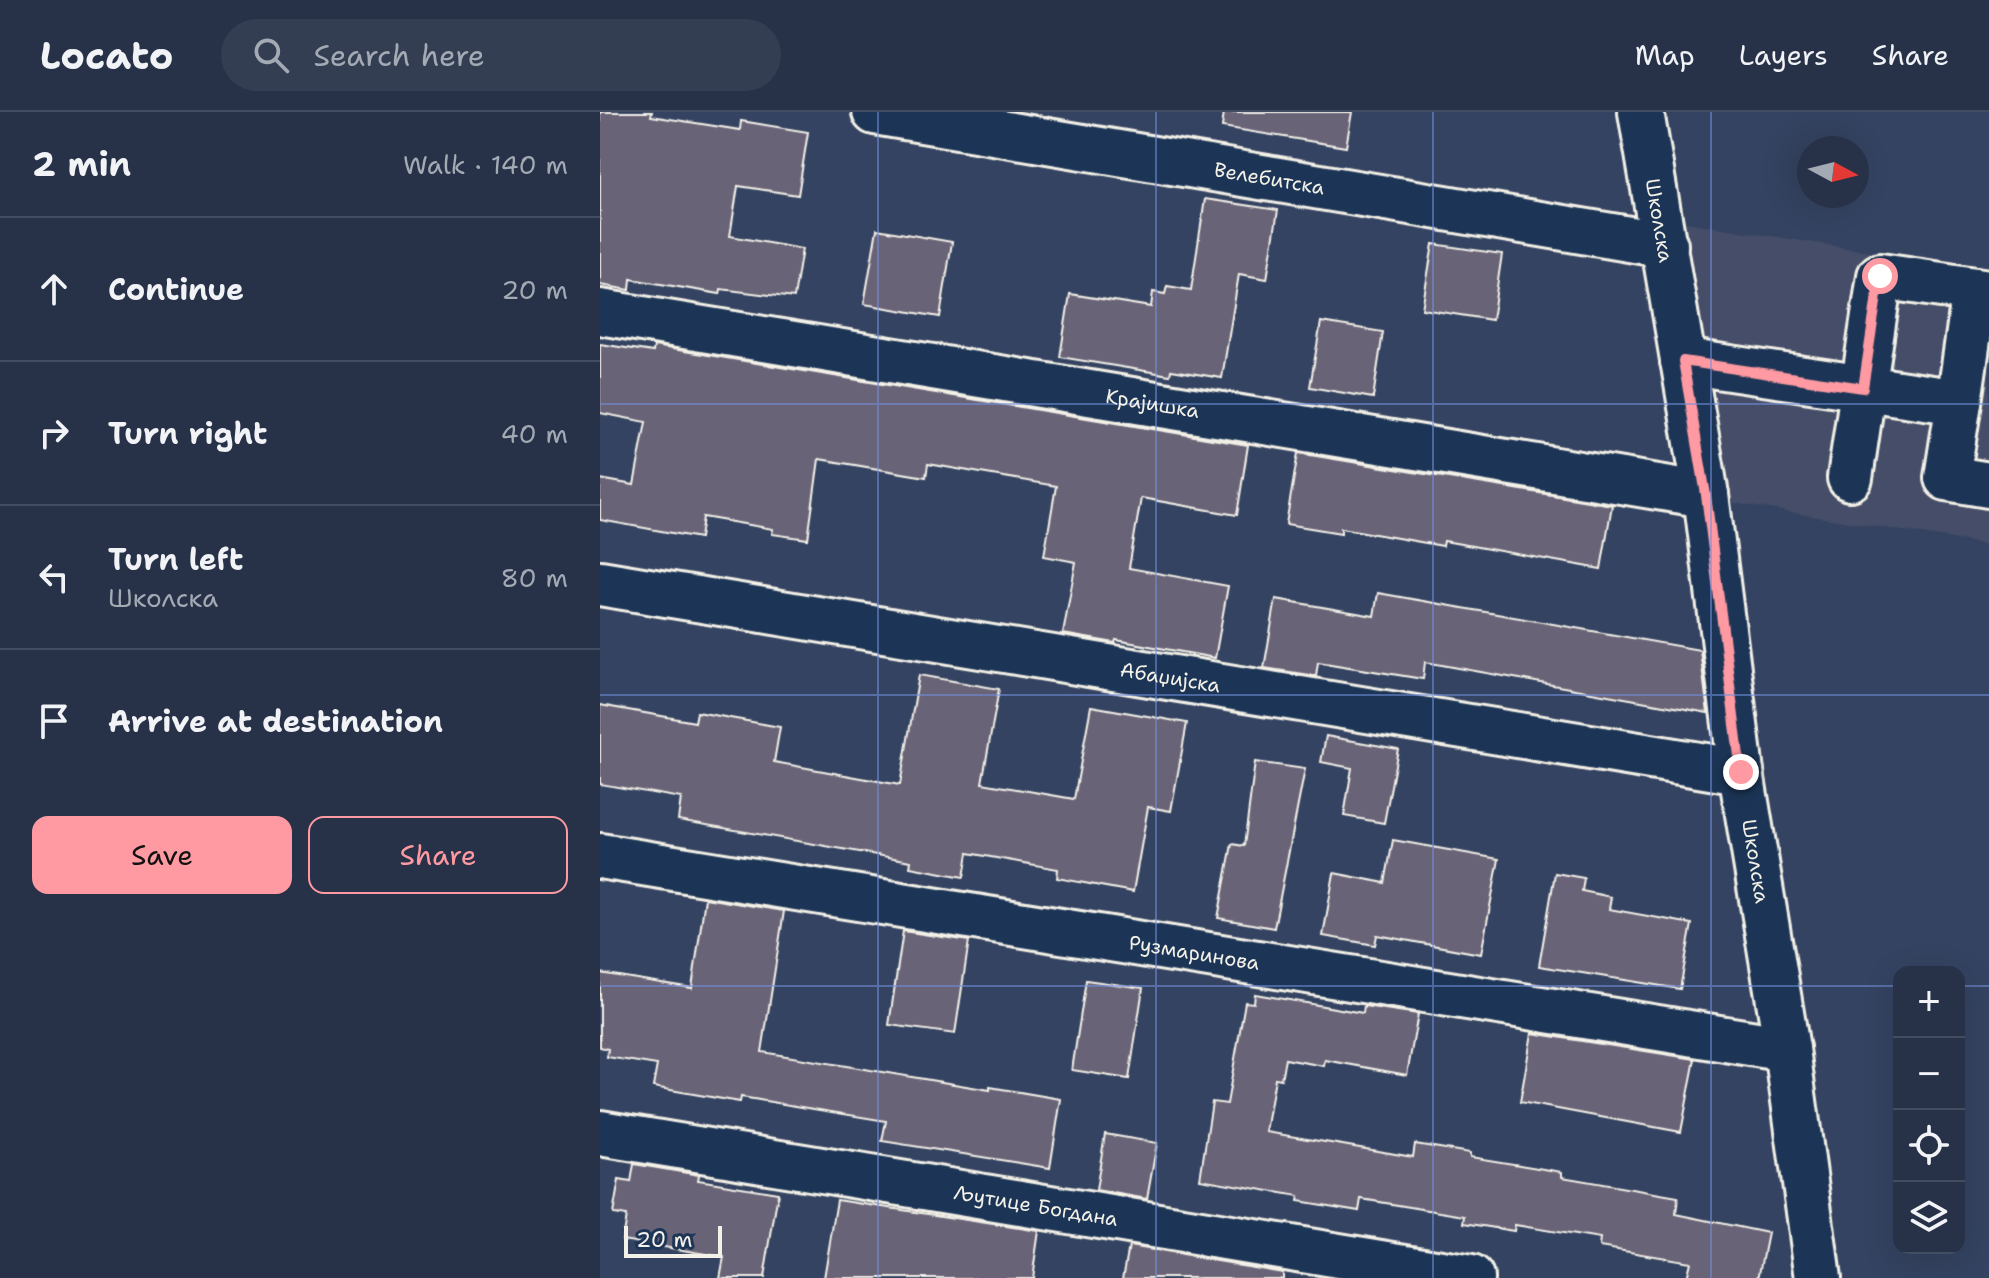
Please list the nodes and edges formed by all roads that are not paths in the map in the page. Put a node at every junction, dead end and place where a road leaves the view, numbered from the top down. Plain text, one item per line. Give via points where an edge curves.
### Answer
1 (875, 112) edge
2 (1641, 112) edge
3 (1665, 245) junction
4 (1982, 291) edge
5 (600, 312) edge
6 (1683, 361) junction
7 (1863, 388) junction
8 (1959, 402) junction
9 (1850, 478) dead end
10 (1989, 485) edge
11 (1706, 495) junction
12 (600, 583) edge
13 (1741, 772) junction
14 (600, 856) edge
15 (1787, 1049) junction
16 (600, 1133) edge
17 (1828, 1276) edge
18 (1471, 1278) edge

1 - 3 street, Велебитска
2 - 3 street, Школска
3 - 6 street, Школска
4 - 7 street via 1880,276
4 - 8 street
5 - 11 street, Крајишка
6 - 7 street
6 - 11 street, Школска
7 - 8 street
7 - 9 street
8 - 10 street via 1947,478
11 - 13 street, Школска
12 - 13 street, Абаџијска
13 - 15 street, Школска
14 - 15 street, Рузмаринова
15 - 17 street, Школска
16 - 18 street, Љутице Богдана

